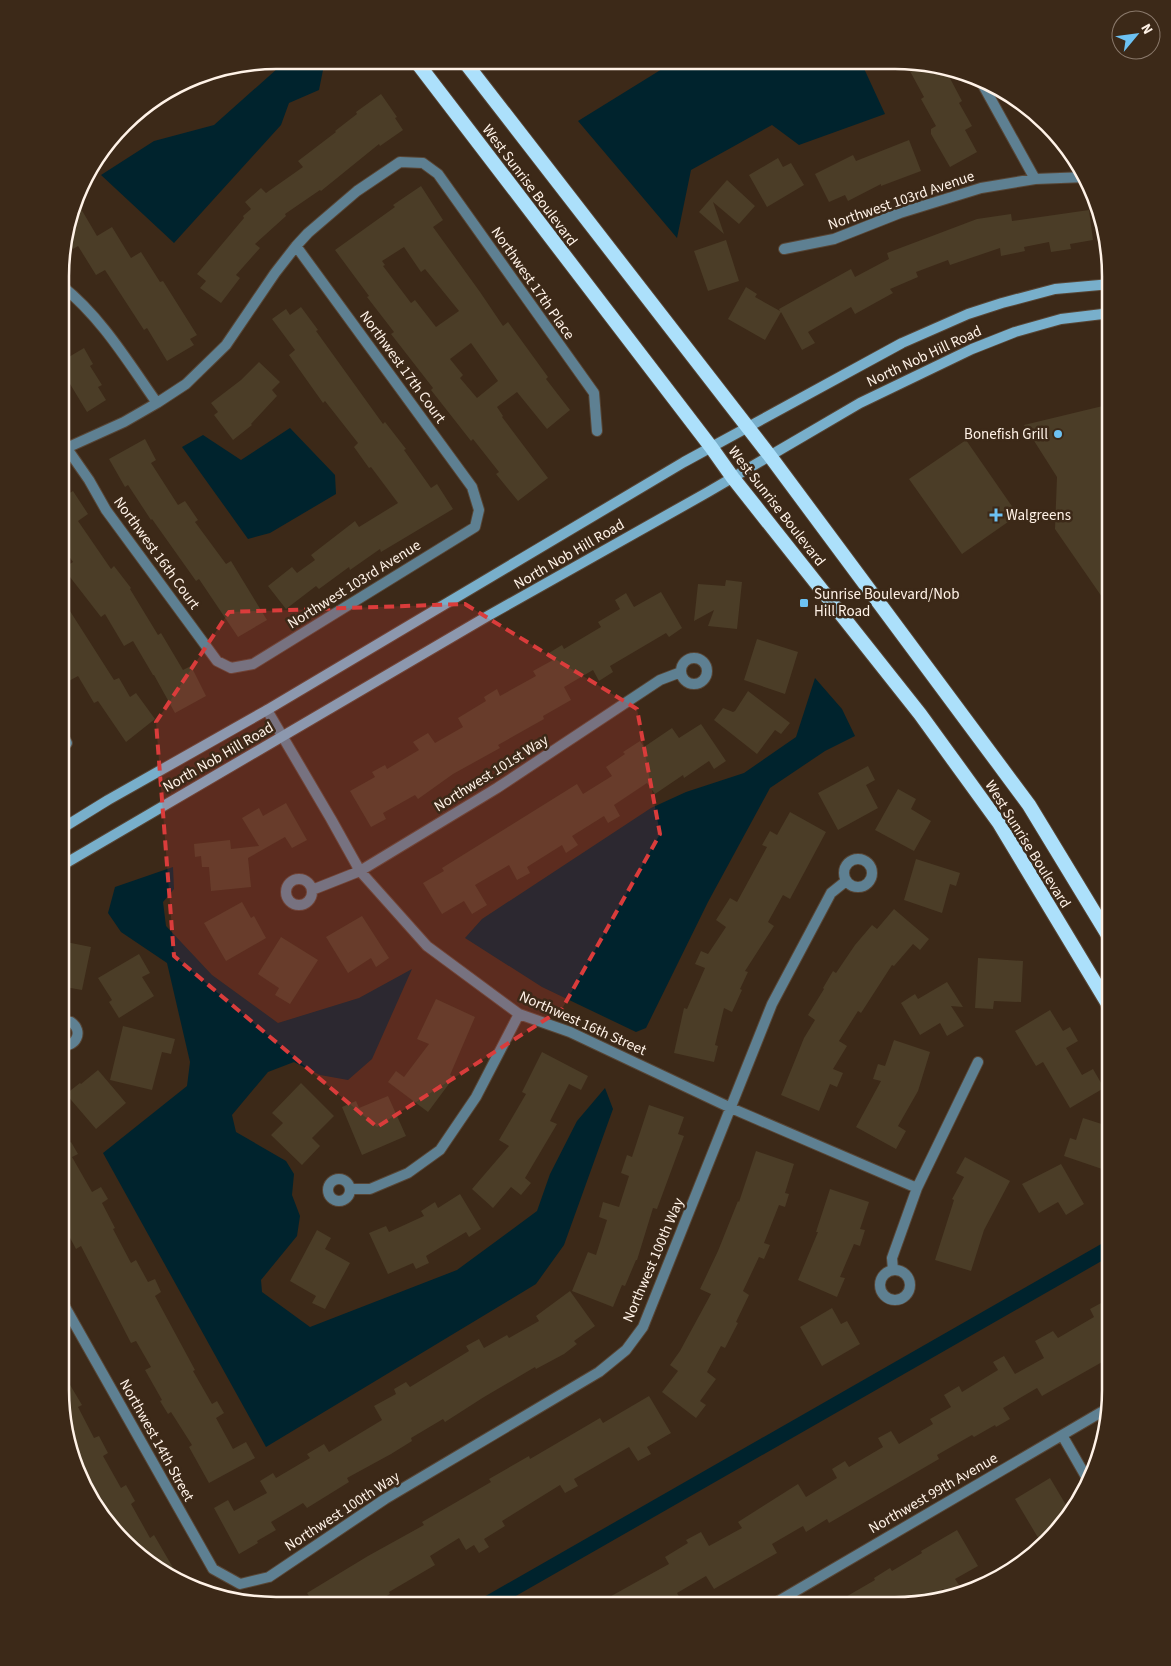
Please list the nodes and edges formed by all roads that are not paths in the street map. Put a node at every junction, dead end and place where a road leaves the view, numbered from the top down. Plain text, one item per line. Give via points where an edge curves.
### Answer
1 (422, 69) edge
2 (471, 69) edge
3 (985, 89) edge
4 (1078, 177) edge
5 (1035, 179) junction
6 (296, 246) junction
7 (784, 249) dead end
8 (1102, 285) edge
9 (69, 292) edge
10 (69, 296) edge
11 (79, 300) junction
12 (1102, 314) edge
13 (157, 403) junction
14 (748, 427) junction
15 (597, 431) dead end
16 (69, 447) edge
17 (711, 447) junction
18 (69, 455) edge
19 (770, 456) junction
20 (733, 478) junction
21 (479, 510) joint
22 (231, 668) joint
23 (681, 672) dead end
24 (267, 710) junction
25 (282, 737) junction
26 (69, 824) edge
27 (69, 861) edge
28 (360, 871) junction
29 (846, 881) dead end
30 (312, 890) dead end
31 (1102, 925) edge
32 (1102, 994) edge
33 (519, 1014) junction
34 (69, 1022) edge
35 (69, 1045) edge
36 (978, 1062) dead end
37 (732, 1108) junction
38 (917, 1188) junction
39 (350, 1189) dead end
40 (893, 1270) dead end
41 (69, 1314) edge
42 (1101, 1412) edge
43 (1062, 1435) junction
44 (1084, 1475) edge
45 (240, 1584) joint
46 (785, 1597) edge

1 - 17 highway, West Sunrise Boulevard
2 - 14 highway, West Sunrise Boulevard
3 - 5 street
4 - 5 street, Northwest 103rd Avenue
5 - 7 street, Northwest 103rd Avenue via 981,188 900,213 834,239
6 - 13 street via 226,345 186,384
6 - 15 street, Northwest 17th Place via 357,191 400,162 423,163 438,174 594,393
6 - 21 street, Northwest 17th Court via 472,487
8 - 14 main road, North Nob Hill Road via 1055,289 968,314 902,342
9 - 11 street
10 - 11 street
11 - 13 street via 109,334
12 - 19 main road, North Nob Hill Road via 1061,319 972,349 860,403
13 - 16 street
14 - 17 main road, North Nob Hill Road
14 - 19 highway, West Sunrise Boulevard
17 - 20 highway, West Sunrise Boulevard
17 - 24 main road, North Nob Hill Road
18 - 22 street, Northwest 16th Court via 217,661
19 - 20 main road, North Nob Hill Road
19 - 31 highway, West Sunrise Boulevard via 1029,805
20 - 25 main road, North Nob Hill Road
20 - 32 highway, West Sunrise Boulevard via 920,714 1000,823
21 - 22 street, Northwest 103rd Avenue via 475,527 253,664
23 - 28 street, Northwest 101st Way via 660,680 497,788
24 - 25 street, Northwest 16th Street
24 - 26 main road, North Nob Hill Road
25 - 27 main road, North Nob Hill Road
25 - 28 street, Northwest 16th Street
28 - 30 street, Northwest 101st Way
28 - 33 street, Northwest 16th Street via 427,946
29 - 37 street, Northwest 100th Way via 831,894 772,1004
33 - 37 street, Northwest 16th Street via 570,1032
33 - 39 street via 476,1096 440,1150 408,1173 370,1189
34 - 35 street via 77,1028 78,1037
36 - 38 street
37 - 38 street, Northwest 16th Street
37 - 45 street, Northwest 100th Way via 643,1327 626,1350 599,1372 385,1499 269,1577
38 - 40 street via 892,1258
41 - 45 street, Northwest 14th Street via 212,1569
42 - 43 street, Northwest 99th Avenue
43 - 44 street
43 - 46 street, Northwest 99th Avenue

